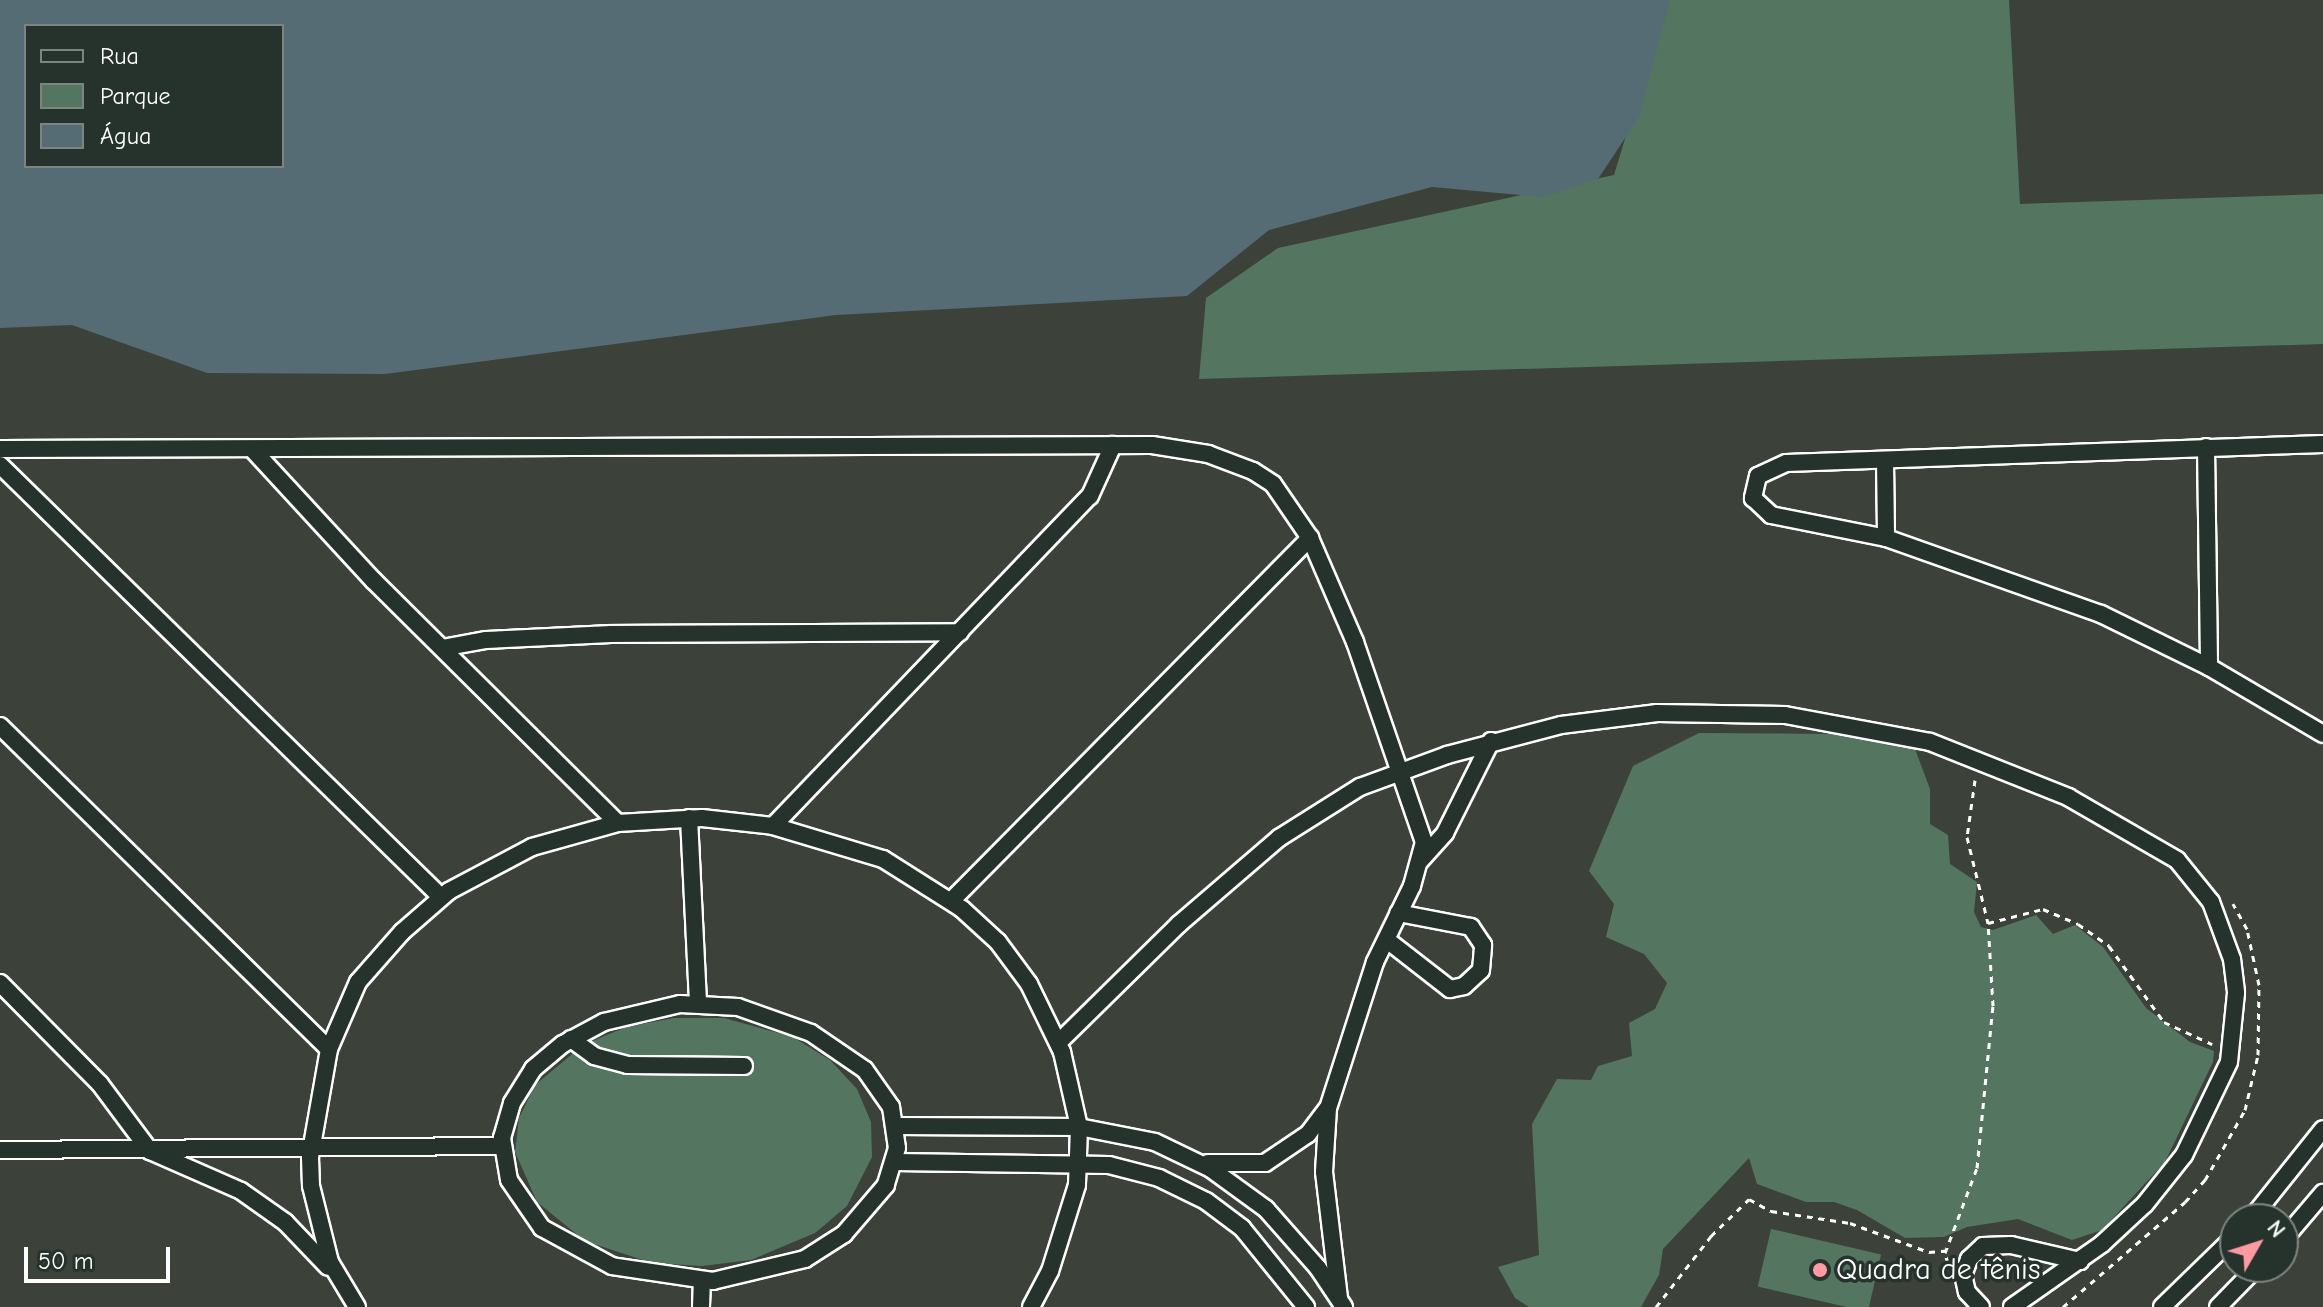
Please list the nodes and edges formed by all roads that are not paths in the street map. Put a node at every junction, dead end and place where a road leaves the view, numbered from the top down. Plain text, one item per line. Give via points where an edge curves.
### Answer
1 (2323, 444) edge
2 (1113, 445) junction
3 (2206, 447) junction
4 (0, 449) edge
5 (253, 450) junction
6 (1885, 462) junction
7 (0, 465) edge
8 (1310, 538) junction
9 (1886, 538) junction
10 (960, 632) junction
11 (442, 648) junction
12 (2209, 667) junction
13 (0, 726) edge
14 (2323, 734) edge
15 (1491, 741) junction
16 (1401, 772) junction
17 (689, 818) junction
18 (618, 823) junction
19 (773, 826) junction
20 (1419, 862) junction
21 (441, 897) junction
22 (951, 901) junction
23 (1398, 913) junction
24 (1387, 940) junction
25 (0, 983) edge
26 (698, 1004) junction
27 (571, 1039) junction
28 (1059, 1042) junction
29 (329, 1049) junction
30 (744, 1066) dead end
31 (1328, 1108) junction
32 (896, 1126) junction
33 (1079, 1127) junction
34 (2323, 1129) edge
35 (502, 1146) junction
36 (310, 1149) junction
37 (0, 1150) edge
38 (150, 1151) junction
39 (1191, 1159) junction
40 (895, 1162) junction
41 (1079, 1165) junction
42 (2323, 1193) edge
43 (2264, 1203) edge
44 (2299, 1221) edge
45 (2219, 1252) edge
46 (2080, 1261) junction
47 (337, 1279) junction
48 (702, 1280) junction
49 (2241, 1283) edge
50 (1341, 1302) edge
51 (357, 1307) edge
52 (701, 1307) edge
53 (1031, 1307) edge
54 (1306, 1307) edge
55 (1981, 1307) edge
56 (2012, 1307) edge
57 (2162, 1307) edge
58 (2218, 1307) edge

1 - 3 street
2 - 5 street
2 - 8 street via 1181,449 1253,471 1273,484
2 - 10 street via 1090,496
3 - 6 street
3 - 12 street
4 - 5 street
5 - 11 street
6 - 9 street
6 - 9 street via 1776,464 1758,476 1753,498 1771,515
7 - 21 street
8 - 16 street via 1355,642
8 - 22 street
9 - 12 street via 2101,614
10 - 11 street via 611,634 497,639
10 - 19 street
11 - 18 street
12 - 14 street
13 - 29 street
15 - 16 street
15 - 20 street via 1445,833
15 - 46 street via 1613,716 1719,713 1842,722 1969,754 2068,797 2177,860 2211,902 2232,959 2236,993 2229,1062 2206,1118 2166,1181
16 - 20 street via 1424,842
16 - 28 street via 1323,807 1254,858
17 - 18 street
17 - 19 street
17 - 26 street
18 - 21 street via 532,847
19 - 22 street via 883,859
20 - 23 street
21 - 29 street via 358,982
22 - 28 street via 998,942 1018,968
23 - 24 street
23 - 24 street via 1471,927 1483,945 1481,970 1464,986 1450,989
24 - 31 street
25 - 38 street via 100,1084
26 - 27 street via 632,1012
26 - 32 street via 765,1013 830,1042 880,1088
27 - 30 street via 594,1056 627,1065
27 - 35 street via 521,1084
28 - 33 street
29 - 36 street
31 - 39 street via 1308,1134 1265,1163 1229,1166
31 - 50 street via 1324,1172
32 - 33 street
32 - 40 street
33 - 39 street via 1136,1136
33 - 41 street
34 - 43 street
35 - 36 street
35 - 48 street via 509,1180 542,1228 612,1266
36 - 38 street
36 - 47 street via 316,1209
37 - 38 street
38 - 47 street via 212,1176 265,1207 302,1238
39 - 50 street via 1266,1209
40 - 41 street
40 - 48 street via 871,1204 823,1248 763,1272
41 - 53 street via 1057,1251
41 - 54 street via 1134,1170 1206,1201 1259,1246
42 - 44 street
45 - 57 street
46 - 55 street via 2011,1245 1983,1246 1969,1259 1963,1275 1967,1292
46 - 56 street
47 - 51 street
48 - 52 street
49 - 58 street

